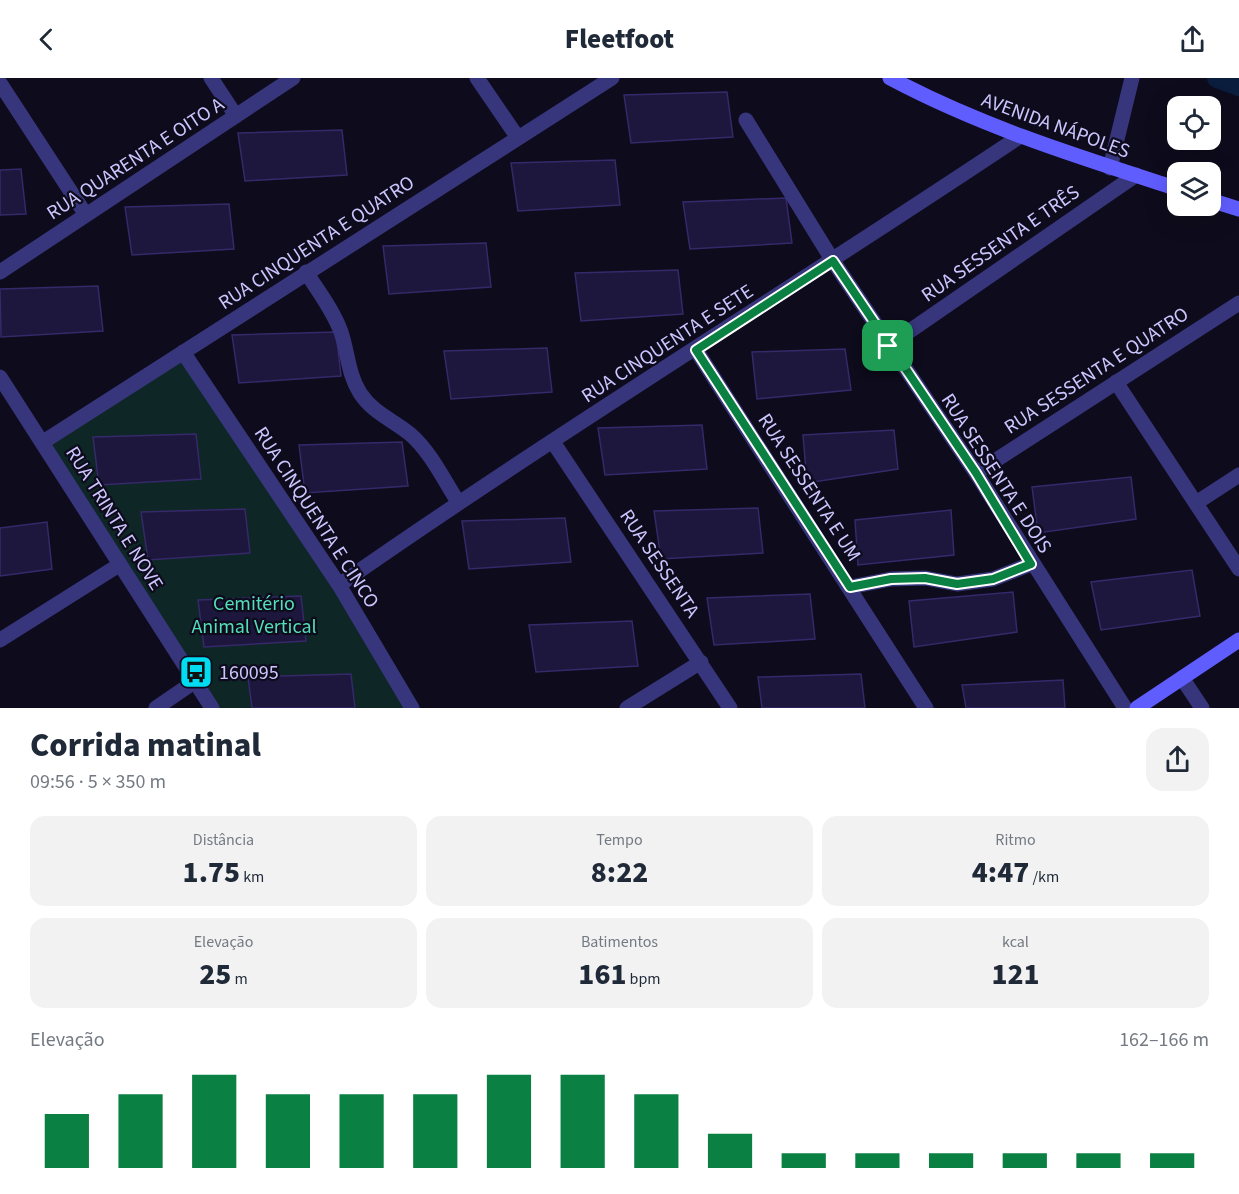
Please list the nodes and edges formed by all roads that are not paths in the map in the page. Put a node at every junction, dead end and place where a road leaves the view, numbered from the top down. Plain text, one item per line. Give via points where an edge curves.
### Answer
1 (211, 78) edge
2 (293, 78) edge
3 (477, 78) edge
4 (612, 78) edge
5 (890, 78) edge
6 (1132, 78) edge
7 (0, 83) edge
8 (236, 116) junction
9 (746, 120) dead end
10 (1019, 137) junction
11 (518, 138) junction
12 (1110, 168) junction
13 (1136, 176) junction
14 (1167, 186) edge
15 (1221, 204) edge
16 (1239, 210) edge
17 (86, 215) junction
18 (833, 261) junction
19 (0, 272) edge
20 (306, 272) junction
21 (1239, 303) edge
22 (888, 346) junction
23 (696, 350) junction
24 (183, 352) junction
25 (0, 377) edge
26 (1116, 382) junction
27 (554, 441) junction
28 (43, 442) junction
29 (976, 473) junction
30 (1239, 474) edge
31 (458, 502) junction
32 (1196, 503) junction
33 (1031, 564) junction
34 (119, 565) junction
35 (1239, 569) edge
36 (339, 585) junction
37 (850, 587) junction
38 (0, 640) edge
39 (1239, 640) edge
40 (701, 663) junction
41 (1182, 678) junction
42 (194, 682) junction
43 (156, 708) edge
44 (212, 708) edge
45 (412, 708) edge
46 (627, 708) edge
47 (730, 708) edge
48 (926, 708) edge
49 (1125, 708) edge
50 (1137, 708) edge
51 (1202, 708) edge

1 - 8 street
2 - 8 street, RUA QUARENTA E OITO A
3 - 11 street
4 - 11 street, RUA CINQUENTA E QUATRO
5 - 10 main road, AVENIDA NÁPOLES
6 - 12 street
7 - 17 street
8 - 17 street, RUA QUARENTA E OITO A
9 - 18 street, RUA SESSENTA E DOIS
10 - 12 main road, AVENIDA NÁPOLES
10 - 18 street, RUA CINQUENTA E SETE
11 - 20 street, RUA CINQUENTA E QUATRO
12 - 13 main road, AVENIDA NÁPOLES
13 - 14 main road, AVENIDA NÁPOLES
13 - 22 street, RUA SESSENTA E TRÊS
15 - 16 main road
17 - 19 street, RUA QUARENTA E OITO A
18 - 22 street, RUA SESSENTA E DOIS
18 - 23 street, RUA CINQUENTA E SETE
20 - 24 street, RUA CINQUENTA E QUATRO
20 - 31 street via 341,332 360,394 374,410 409,433 421,446
21 - 26 street, RUA SESSENTA E QUATRO
22 - 29 street, RUA SESSENTA E DOIS
23 - 27 street, RUA CINQUENTA E SETE
23 - 37 street, RUA SESSENTA E UM
24 - 28 street, RUA CINQUENTA E QUATRO
24 - 36 street, RUA CINQUENTA E CINCO
25 - 28 street, RUA TRINTA E NOVE
26 - 29 street, RUA SESSENTA E QUATRO
26 - 32 street
27 - 31 street, RUA CINQUENTA E SETE
27 - 40 street, RUA SESSENTA
28 - 34 street, RUA TRINTA E NOVE
29 - 33 street, RUA SESSENTA E DOIS
30 - 32 street
31 - 36 street, RUA CINQUENTA E SETE
32 - 35 street
33 - 37 street via 993,579 957,584 925,578 891,579
33 - 49 street, RUA SESSENTA E DOIS
34 - 38 street
34 - 42 street, RUA TRINTA E NOVE
36 - 45 street, RUA CINQUENTA E CINCO
37 - 48 street, RUA SESSENTA E UM
39 - 41 main road
40 - 46 street
40 - 47 street, RUA SESSENTA
41 - 50 main road
41 - 51 street
42 - 43 street
42 - 44 street, RUA TRINTA E NOVE

